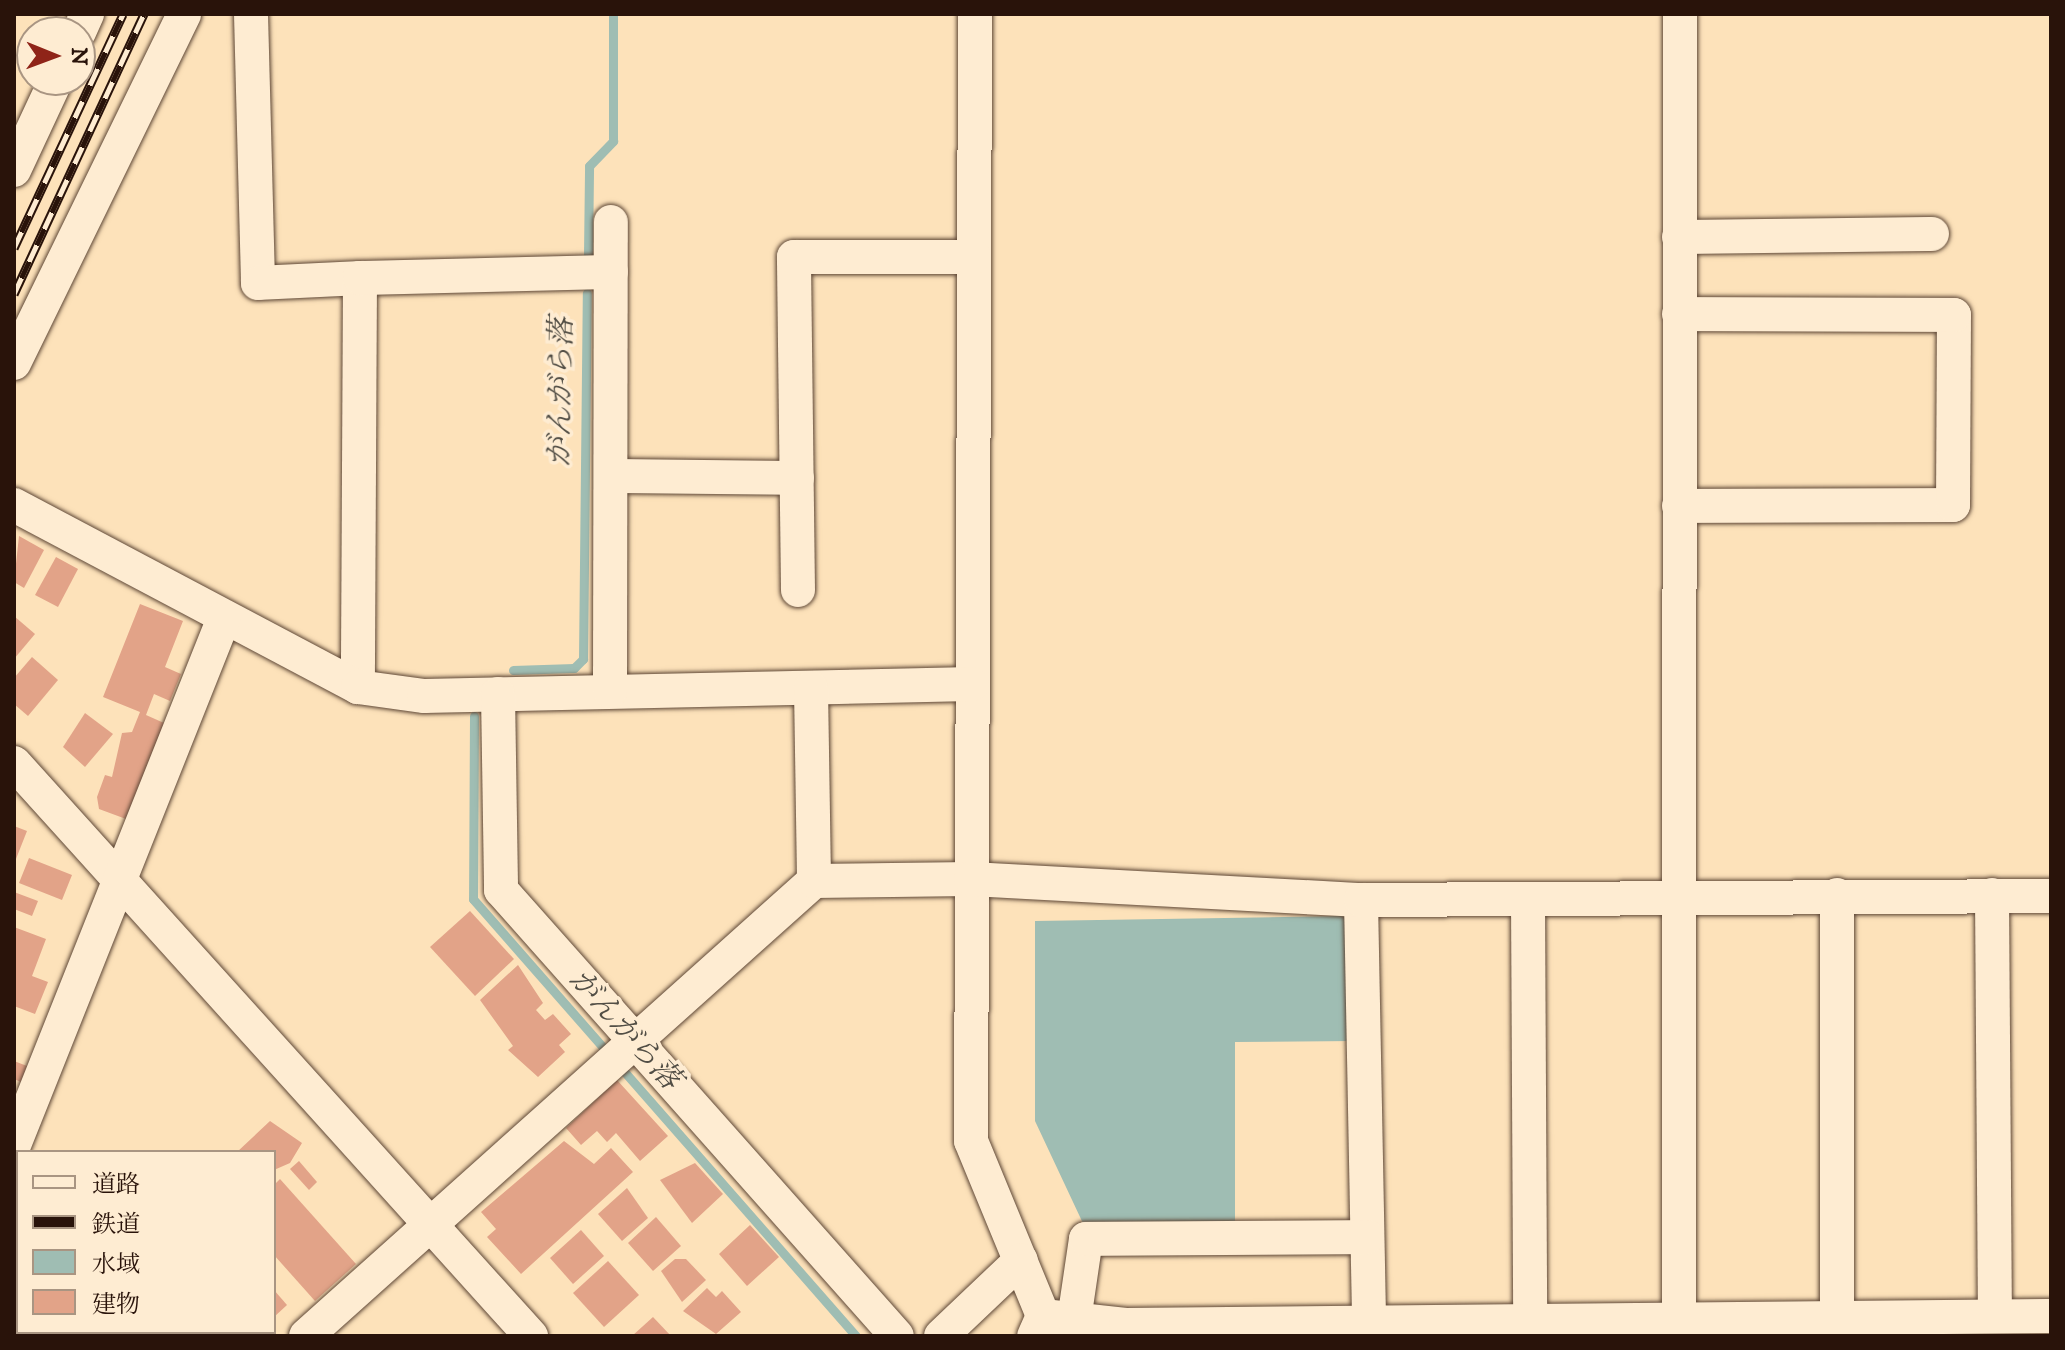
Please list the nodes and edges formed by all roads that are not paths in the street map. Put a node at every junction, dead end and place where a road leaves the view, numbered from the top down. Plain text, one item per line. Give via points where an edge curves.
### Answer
1 (184, 14) edge
2 (251, 14) edge
3 (975, 14) edge
4 (1680, 14) edge
5 (49, 96) edge
6 (14, 170) edge
7 (611, 222) dead end
8 (1932, 234) dead end
9 (1679, 237) junction
10 (974, 257) junction
11 (611, 272) junction
12 (360, 278) junction
13 (1679, 314) junction
14 (14, 363) edge
15 (611, 476) junction
16 (797, 478) junction
17 (14, 505) edge
18 (1679, 506) junction
19 (798, 590) dead end
20 (224, 618) junction
21 (972, 684) junction
22 (358, 687) junction
23 (811, 688) junction
24 (610, 691) junction
25 (498, 694) junction
26 (14, 763) edge
27 (119, 879) junction
28 (971, 879) junction
29 (814, 881) junction
30 (1837, 895) junction
31 (1992, 895) junction
32 (1678, 896) junction
33 (2051, 896) edge
34 (1528, 899) junction
35 (1361, 900) junction
36 (628, 1043) junction
37 (14, 1145) edge
38 (430, 1223) junction
39 (1367, 1237) junction
40 (1021, 1260) junction
41 (1995, 1315) junction
42 (2051, 1316) edge
43 (1837, 1317) junction
44 (1050, 1324) edge
45 (1874, 1326) edge
46 (1944, 1326) edge
47 (1369, 1327) edge
48 (1530, 1328) edge
49 (1679, 1328) edge
50 (1125, 1330) edge
51 (306, 1336) edge
52 (531, 1336) edge
53 (897, 1336) edge
54 (941, 1336) edge

1 - 14 street
2 - 12 street via 258,283
3 - 10 street
4 - 9 street
5 - 6 street
7 - 11 street
8 - 9 street
9 - 13 street
10 - 16 street via 794,257
10 - 21 street
11 - 12 street
11 - 15 street
12 - 22 street
13 - 18 street
13 - 18 street via 1954,315 1953,505
15 - 16 street
15 - 24 street
16 - 19 street
17 - 20 street
18 - 32 street
20 - 22 street
20 - 27 street
21 - 23 street
21 - 28 street
22 - 25 street via 424,696
23 - 24 street
23 - 29 street
24 - 25 street
25 - 36 street via 501,890
26 - 27 street
27 - 37 street
27 - 38 street
28 - 29 street
28 - 35 street
28 - 40 street via 971,1141
29 - 36 street
30 - 31 street
30 - 32 street
30 - 43 street
31 - 33 street
31 - 41 street
32 - 34 street
32 - 49 street
34 - 35 street
34 - 48 street
35 - 39 street
36 - 38 street
36 - 53 street
38 - 51 street
38 - 52 street
39 - 44 street via 1086,1239
39 - 47 street
40 - 44 street
40 - 54 street
41 - 42 street
41 - 46 street
43 - 45 street
43 - 49 street
44 - 50 street
45 - 46 street
47 - 48 street
47 - 50 street
48 - 49 street

